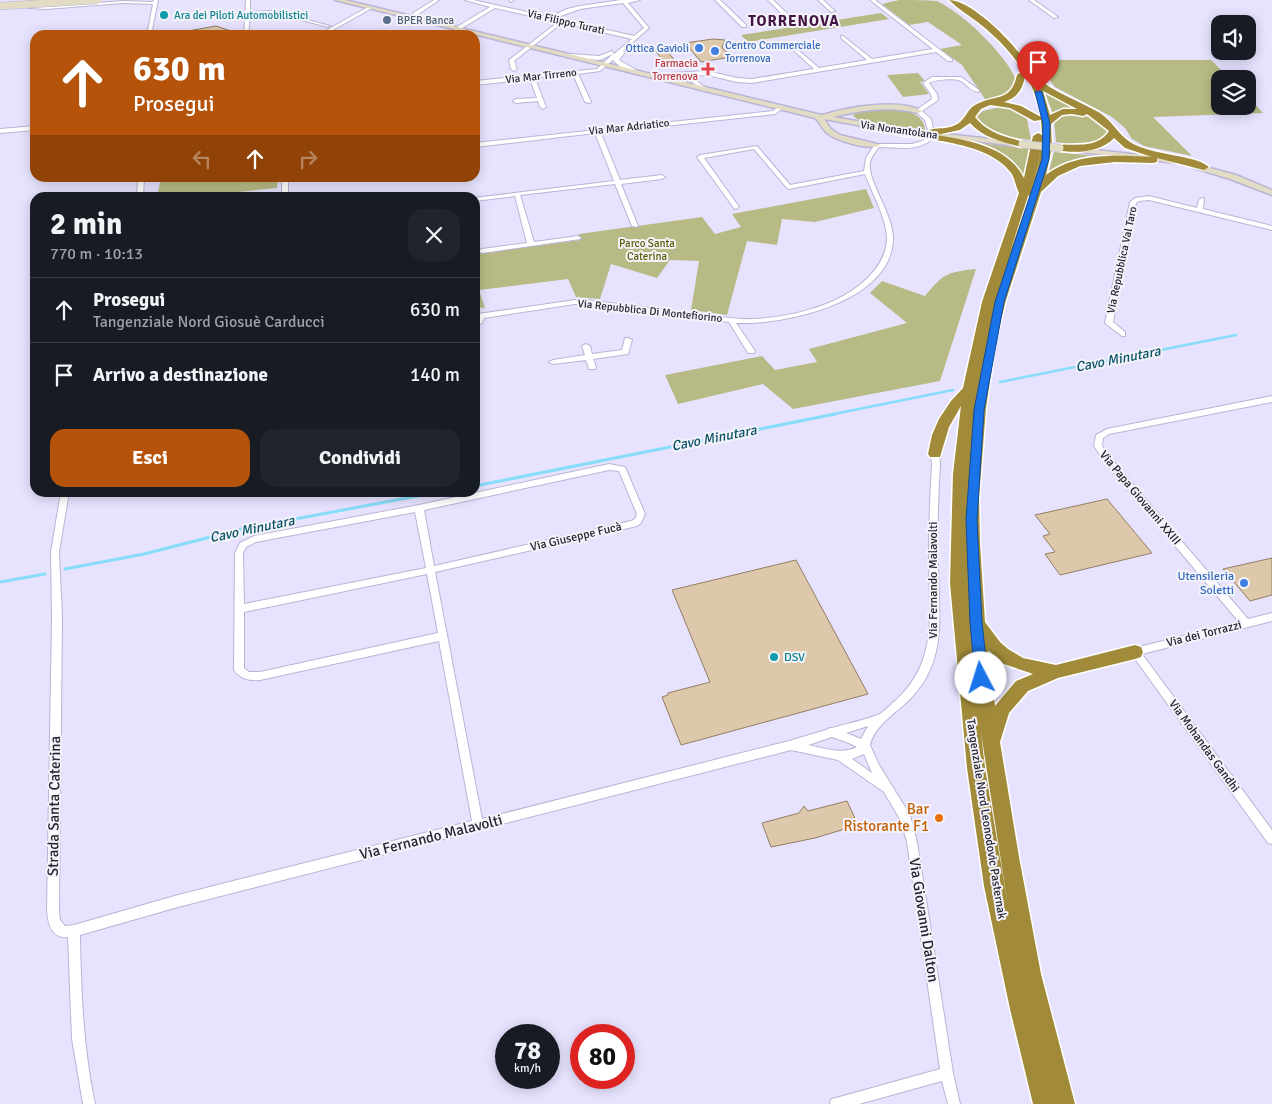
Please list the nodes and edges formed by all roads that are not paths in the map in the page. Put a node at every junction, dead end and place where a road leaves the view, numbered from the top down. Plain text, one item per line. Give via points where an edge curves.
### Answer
1 (48, 0) edge
2 (98, 0) edge
3 (248, 0) edge
4 (338, 0) edge
5 (437, 0) edge
6 (467, 0) edge
7 (638, 0) edge
8 (717, 0) edge
9 (770, 0) edge
10 (820, 0) edge
11 (872, 0) edge
12 (945, 0) edge
13 (953, 0) edge
14 (1031, 0) edge
15 (156, 1) edge
16 (624, 1) edge
17 (40, 2) edge
18 (0, 5) edge
19 (494, 6) junction
20 (370, 8) junction
21 (833, 11) dead end
22 (247, 14) junction
23 (415, 14) dead end
24 (1056, 17) dead end
25 (550, 19) junction
26 (790, 19) dead end
27 (562, 21) junction
28 (328, 26) dead end
29 (744, 26) dead end
30 (458, 29) junction
31 (150, 30) edge
32 (248, 30) edge
33 (329, 30) edge
34 (462, 30) edge
35 (480, 34) edge
36 (843, 37) dead end
37 (636, 38) junction
38 (790, 45) dead end
39 (528, 46) junction
40 (622, 49) junction
41 (936, 50) junction
42 (570, 56) junction
43 (870, 60) junction
44 (950, 60) dead end
45 (605, 64) junction
46 (514, 69) dead end
47 (817, 69) junction
48 (635, 72) junction
49 (1024, 72) junction
50 (575, 73) junction
51 (685, 74) junction
52 (700, 74) junction
53 (654, 76) junction
54 (532, 77) junction
55 (480, 82) edge
56 (694, 82) junction
57 (704, 89) junction
58 (977, 91) dead end
59 (540, 99) junction
60 (516, 101) dead end
61 (588, 102) dead end
62 (988, 104) junction
63 (543, 107) dead end
64 (781, 107) junction
65 (860, 108) junction
66 (918, 111) junction
67 (817, 116) junction
68 (970, 117) junction
69 (1100, 118) junction
70 (1037, 120) junction
71 (847, 122) junction
72 (1047, 124) junction
73 (875, 127) junction
74 (30, 128) edge
75 (930, 129) dead end
76 (0, 131) edge
77 (597, 131) junction
78 (912, 132) junction
79 (1115, 134) junction
80 (835, 136) junction
81 (929, 138) dead end
82 (480, 144) edge
83 (1022, 144) junction
84 (877, 145) junction
85 (1060, 148) junction
86 (1100, 152) junction
87 (1172, 161) junction
88 (1204, 167) junction
89 (866, 172) junction
90 (662, 177) dead end
91 (618, 182) junction
92 (1030, 193) junction
93 (1272, 193) edge
94 (517, 194) junction
95 (480, 198) edge
96 (1202, 199) dead end
97 (736, 207) dead end
98 (1200, 211) junction
99 (635, 226) dead end
100 (1272, 228) edge
101 (578, 238) dead end
102 (531, 244) junction
103 (482, 251) dead end
104 (480, 314) edge
105 (731, 320) junction
106 (1122, 334) dead end
107 (628, 340) dead end
108 (586, 346) dead end
109 (751, 351) dead end
110 (589, 357) junction
111 (553, 362) dead end
112 (592, 367) dead end
113 (969, 390) junction
114 (1270, 401) edge
115 (935, 454) joint
116 (480, 495) edge
117 (63, 497) edge
118 (470, 497) edge
119 (419, 508) junction
120 (431, 570) junction
121 (239, 609) junction
122 (1272, 617) edge
123 (976, 622) junction
124 (1246, 624) junction
125 (443, 636) junction
126 (1135, 652) junction
127 (1056, 672) junction
128 (883, 717) junction
129 (830, 732) junction
130 (991, 743) junction
131 (789, 746) junction
132 (866, 747) junction
133 (840, 756) junction
134 (888, 790) junction
135 (478, 824) junction
136 (1272, 839) edge
137 (74, 931) junction
138 (947, 1073) junction
139 (89, 1104) edge
140 (836, 1104) edge
141 (954, 1104) edge
142 (1044, 1104) edge
143 (1064, 1104) edge

1 - 17 street
2 - 18 main road, bridge
3 - 22 street
4 - 20 main road, Via Nonantolana
5 - 23 street
6 - 19 street, Via Filippo Turati
7 - 16 street
8 - 29 street
9 - 26 street
10 - 21 street
11 - 41 street
12 - 49 highway via 972,19
13 - 49 highway via 1008,45
14 - 24 street
15 - 17 street via 46,8
15 - 31 street
16 - 25 street via 570,10
16 - 37 street via 647,27
17 - 18 street via 10,8 12,3
19 - 25 street, Via Filippo Turati
19 - 30 street
20 - 30 main road, Via Nonantolana
20 - 33 street
22 - 28 street via 275,12
22 - 32 street
25 - 27 street, Via Filippo Turati
27 - 37 street, Via Filippo Turati
27 - 39 street
30 - 34 main road, Via Nonantolana
35 - 39 main road, Via Nonantolana
36 - 43 street
37 - 40 street
38 - 47 street
39 - 42 main road, Via Nonantolana
39 - 46 street via 511,61
40 - 42 street via 600,58
40 - 45 street
40 - 48 street via 616,62
41 - 43 street
41 - 44 street
42 - 45 main road, Via Nonantolana
43 - 47 street
45 - 48 main road, Via Nonantolana
45 - 50 street, Via Mar Tirreno via 598,70
47 - 52 street via 752,81
48 - 53 main road, Via Nonantolana
49 - 62 highway via 1016,92
49 - 69 highway via 1049,93
49 - 70 highway, Tangenziale Nord Leonodovic Pasternak
49 - 72 highway, Tangenziale Nord Leonodovic Pasternak via 1038,92
50 - 54 street, Via Mar Tirreno
50 - 61 street
51 - 52 street
51 - 53 street
51 - 56 street
52 - 56 street
53 - 57 main road, Via Nonantolana
54 - 55 street, Via Mar Tirreno
54 - 59 street
56 - 57 street
57 - 64 main road, Via Nonantolana
58 - 66 street, Via Nonantolana via 959,78 932,79 926,83 935,100
59 - 60 street
59 - 63 street
62 - 68 highway via 972,111
62 - 70 highway via 1014,106
64 - 67 main road, Via Nonantolana
64 - 77 street, Via Mar Adriatico via 775,112
65 - 66 main road via 896,107
65 - 67 main road
65 - 73 main road via 851,112 851,116
66 - 75 street, Via Nonantolana via 928,118
67 - 71 main road, Via Nonantolana
67 - 80 main road
68 - 78 highway via 962,126 951,130
68 - 83 highway via 983,132
69 - 72 highway via 1067,112 1055,114
69 - 79 highway
70 - 92 highway, Tangenziale Nord Leonodovic Pasternak
71 - 73 main road, Via Nonantolana
71 - 80 main road via 834,126
72 - 92 highway, Tangenziale Nord Leonodovic Pasternak via 1045,159
73 - 78 main road, Via Nonantolana
73 - 92 highway via 986,150 1011,166
74 - 76 street
77 - 82 street, Via Mar Adriatico
77 - 91 street
78 - 83 main road, Via Nonantolana
79 - 85 highway via 1098,145
79 - 86 highway via 1112,146
79 - 88 highway via 1134,149
80 - 84 main road
81 - 84 street, Via Nonantolana via 924,144
83 - 85 main road, Via Nonantolana, bridge
84 - 89 street via 866,161
85 - 86 main road, Via Nonantolana
86 - 87 main road, Via Nonantolana
87 - 88 main road, Via Nonantolana
87 - 92 highway via 1090,161 1055,173
88 - 93 main road, Via Nonantolana
89 - 97 street via 789,187 755,147 700,157
89 - 105 street, Via Repubblica Di Montefiorino via 890,240 878,274 858,290 829,304 767,319
90 - 91 street
91 - 94 street
91 - 99 street
92 - 113 highway, Tangenziale Nord Leonodovic Pasternak via 988,302
92 - 123 highway, Tangenziale Nord Leonodovic Pasternak via 1000,302 979,410 972,520
94 - 95 street
94 - 102 street
96 - 98 street
98 - 100 street, Via Repubblica Val Taro
98 - 106 street, Via Repubblica Val Taro via 1149,198 1133,202 1109,323
101 - 102 street
102 - 103 street
104 - 105 street, Via Repubblica Di Montefiorino via 587,302
105 - 109 street, Via Repubblica Di Montefiorino
107 - 110 street via 625,352
108 - 110 street
110 - 111 street
110 - 112 street
113 - 115 highway via 944,418
113 - 142 highway, Tangenziale Nord Leonodovic Pasternak via 958,519 958,583 965,664 976,768 994,886
114 - 124 street, Via Papa Giovanni XXIII via 1107,432 1098,437 1098,446 1107,459
115 - 128 street, Via Fernando Malavolti via 932,646 920,679
116 - 120 street, Via Giuseppe Fucà via 613,466 625,472 641,514 634,524
117 - 137 street, Strada Santa Caterina via 55,552 53,910 54,922 60,930
118 - 119 street, Via Giuseppe Fucà
119 - 120 street
119 - 121 street, Via Giuseppe Fucà via 248,542 239,553
120 - 121 street, Via Giuseppe Fucà
120 - 125 street
121 - 125 street, Via Giuseppe Fucà via 239,670 251,677
122 - 124 street, Via dei Torrazzi
123 - 127 highway via 994,647 1007,658 1025,667
123 - 130 highway, Tangenziale Nord Leonodovic Pasternak
124 - 126 street, Via dei Torrazzi
125 - 135 street
126 - 127 highway
126 - 136 street, Via Mohandas Gandhi
127 - 130 highway via 1022,686 1010,697 1002,709
128 - 129 street, Via Fernando Malavolti
128 - 132 street, Via Fernando Malavolti via 871,728
129 - 131 street, Via Fernando Malavolti
129 - 132 street
130 - 143 highway, Tangenziale Nord Leonodovic Pasternak via 1023,936
131 - 133 street, Via Fernando Malavolti
131 - 135 street, Via Fernando Malavolti
132 - 133 street, Via Fernando Malavolti via 857,755
132 - 134 street, Via Giovanni Dalton
133 - 134 street, Via Fernando Malavolti
134 - 138 street, Via Giovanni Dalton via 906,819 912,842
135 - 137 street, Via Fernando Malavolti
137 - 139 street via 75,1022
138 - 140 street
138 - 141 street, Via Giovanni Dalton

